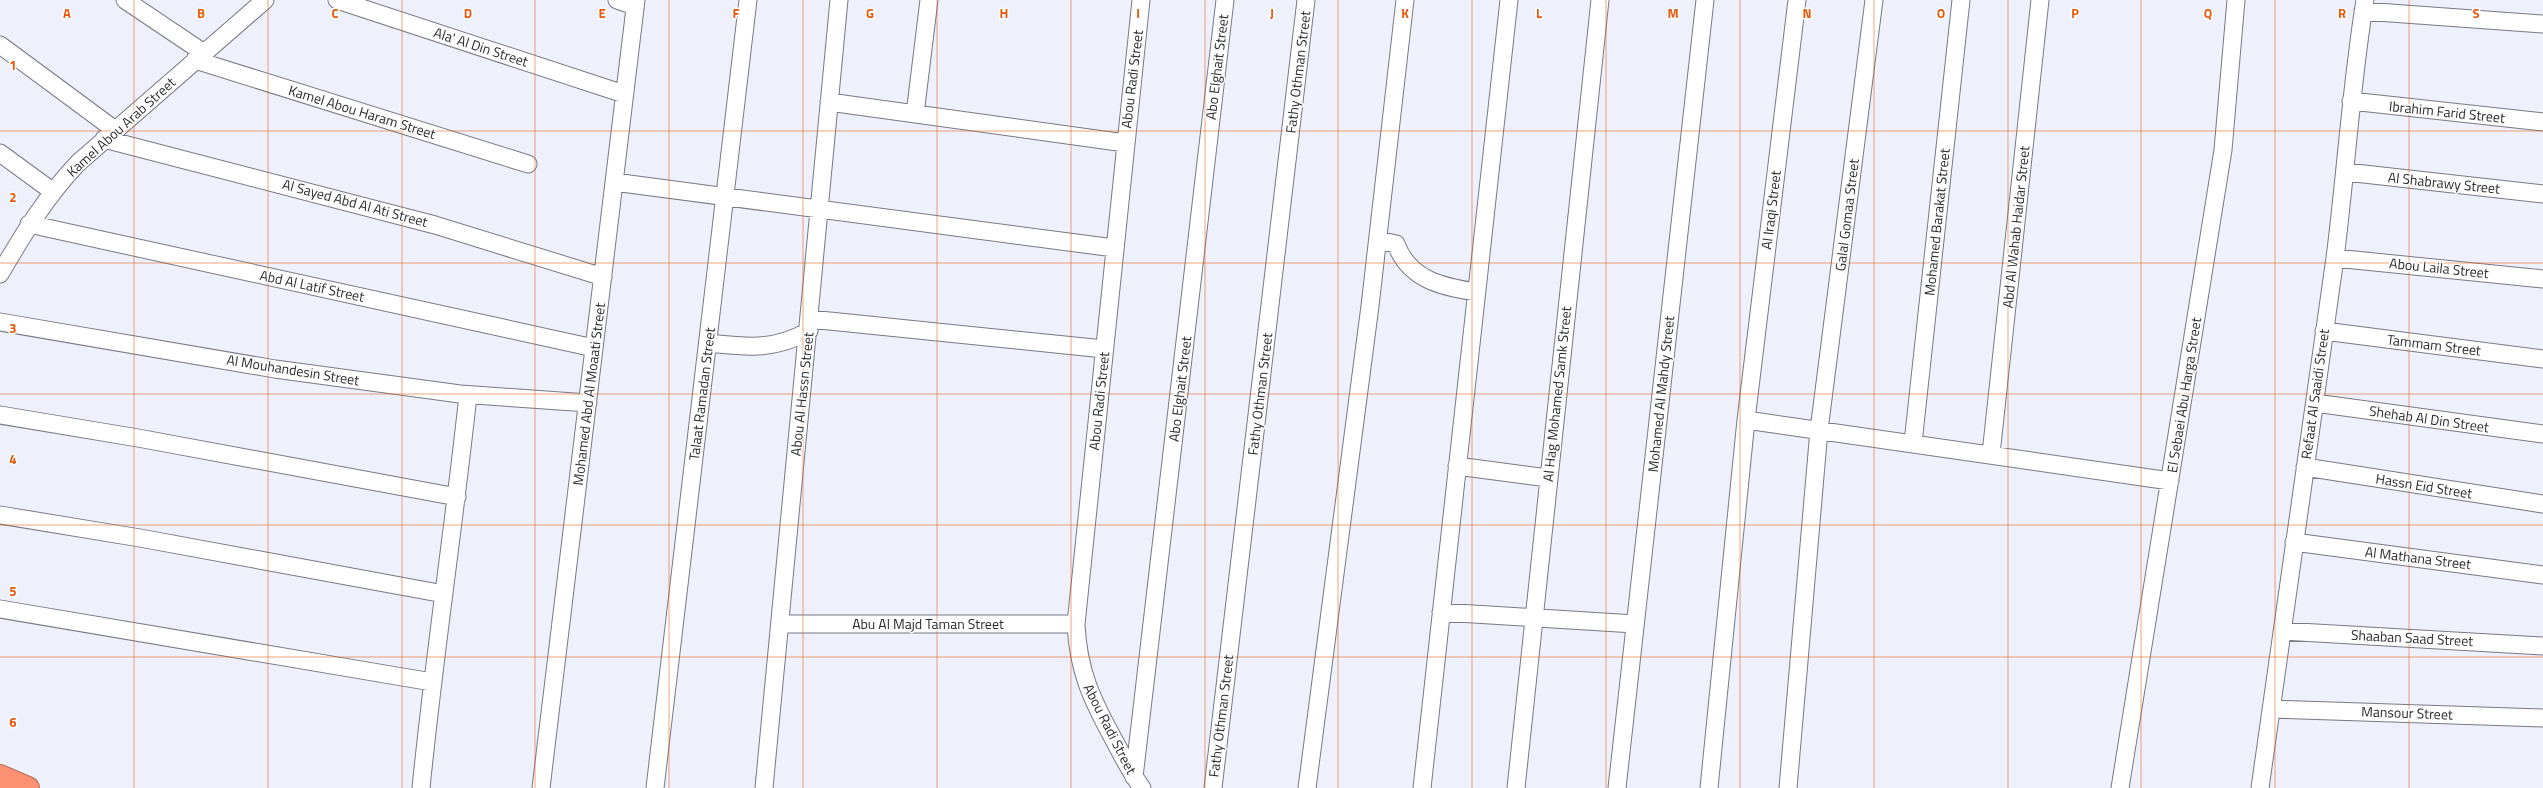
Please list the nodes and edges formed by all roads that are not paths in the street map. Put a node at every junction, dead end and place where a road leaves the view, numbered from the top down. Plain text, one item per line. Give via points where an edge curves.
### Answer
1 (125, 0) edge
2 (265, 0) edge
3 (336, 0) edge
4 (617, 0) edge
5 (748, 0) edge
6 (839, 0) edge
7 (929, 0) edge
8 (1141, 0) edge
9 (1225, 0) edge
10 (1306, 0) edge
11 (1405, 0) edge
12 (1509, 0) edge
13 (1600, 0) edge
14 (1705, 0) edge
15 (1797, 0) edge
16 (1874, 0) edge
17 (1961, 0) edge
18 (2040, 0) edge
19 (2236, 0) edge
20 (635, 3) edge
21 (2364, 6) edge
22 (2543, 24) edge
23 (0, 45) edge
24 (200, 57) junction
25 (624, 94) junction
26 (829, 102) junction
27 (2351, 102) junction
28 (915, 114) junction
29 (2543, 122) edge
30 (110, 134) junction
31 (1125, 143) junction
32 (0, 153) edge
33 (528, 164) dead end
34 (2346, 172) junction
35 (614, 182) junction
36 (52, 191) junction
37 (2543, 194) edge
38 (725, 197) junction
39 (819, 210) junction
40 (29, 224) junction
41 (1378, 240) junction
42 (1114, 248) junction
43 (2335, 258) junction
44 (2, 265) edge
45 (603, 277) junction
46 (2543, 279) edge
47 (1476, 292) junction
48 (0, 322) edge
49 (809, 325) junction
50 (2324, 331) junction
51 (708, 343) junction
52 (594, 348) junction
53 (1104, 349) junction
54 (2543, 359) edge
55 (468, 395) junction
56 (588, 403) junction
57 (2315, 403) junction
58 (0, 415) edge
59 (1746, 420) junction
60 (1819, 430) junction
61 (2543, 434) edge
62 (1913, 443) junction
63 (1991, 454) junction
64 (1457, 466) junction
65 (2305, 467) junction
66 (1548, 478) junction
67 (2170, 481) junction
68 (457, 497) junction
69 (2543, 504) edge
70 (0, 515) edge
71 (2294, 542) junction
72 (2543, 575) edge
73 (444, 594) junction
74 (0, 609) edge
75 (1441, 612) junction
76 (1532, 618) junction
77 (780, 624) junction
78 (1076, 624) junction
79 (1635, 624) junction
80 (2282, 631) junction
81 (2543, 646) edge
82 (432, 682) junction
83 (2271, 708) junction
84 (2543, 718) edge
85 (0, 776) edge
86 (1138, 783) edge
87 (28, 788) edge
88 (421, 788) edge
89 (541, 788) edge
90 (655, 788) edge
91 (764, 788) edge
92 (1213, 788) edge
93 (1307, 788) edge
94 (1422, 788) edge
95 (1516, 788) edge
96 (1617, 788) edge
97 (1709, 788) edge
98 (1788, 788) edge
99 (2120, 788) edge
100 (2259, 788) edge
101 (2263, 788) edge

1 - 24 street, Kamel Abou Haram Street
2 - 24 street, Kamel Abou Arab Street
3 - 25 street, Ala' Al Din Street
4 - 20 street
5 - 38 street, Talaat Ramadan Street
6 - 26 street, Abou Al Hassn Street
7 - 28 street
8 - 31 street, Abou Radi Street
9 - 86 street, Abo Elghait Street
10 - 92 street, Fathy Othman Street
11 - 41 street
12 - 47 street
13 - 66 street, Al Hag Mohamed Samk Street
14 - 79 street, Mohamed Al Mahdy Street
15 - 59 street, Al Iraqi Street
16 - 60 street, Galal Gomaa Street
17 - 62 street, Mohamed Barakat Street
18 - 63 street, Abd Al Wahab Haidar Street
19 - 67 street, El Sebaei Abu Harga Street via 2223,150
20 - 25 street, Mohamed Abd Al Moaati Street
21 - 22 street
21 - 27 street, Refaat Al Saaidi Street
23 - 30 street
24 - 30 street, Kamel Abou Arab Street
24 - 33 street, Kamel Abou Haram Street
25 - 35 street, Mohamed Abd Al Moaati Street
26 - 28 street
26 - 39 street, Abou Al Hassn Street
27 - 29 street, Ibrahim Farid Street
27 - 34 street, Refaat Al Saaidi Street
28 - 31 street
30 - 36 street, Kamel Abou Arab Street
30 - 45 street, Al Sayed Abd Al Ati Street via 434,224
31 - 42 street, Abou Radi Street
32 - 36 street
34 - 37 street, Al Shabrawy Street
34 - 43 street, Refaat Al Saaidi Street
35 - 38 street
35 - 45 street, Mohamed Abd Al Moaati Street
36 - 40 street, Kamel Abou Arab Street
38 - 39 street
38 - 51 street, Talaat Ramadan Street
39 - 42 street
39 - 49 street, Abou Al Hassn Street
40 - 44 street, Kamel Abou Arab Street
40 - 52 street, Abd Al Latif Street
41 - 47 street via 1396,244 1408,266 1422,277 1445,287
41 - 93 street
42 - 53 street, Abou Radi Street
43 - 46 street, Abou Laila Street
43 - 50 street, Refaat Al Saaidi Street
45 - 52 street, Mohamed Abd Al Moaati Street
47 - 64 street
48 - 55 street, Al Mouhandesin Street via 275,369
49 - 51 street via 789,340 764,347
49 - 53 street
49 - 77 street, Abou Al Hassn Street
50 - 54 street, Tammam Street
50 - 57 street, Refaat Al Saaidi Street
51 - 90 street, Talaat Ramadan Street
52 - 56 street, Mohamed Abd Al Moaati Street
53 - 78 street, Abou Radi Street
55 - 56 street, Al Mouhandesin Street
55 - 68 street
56 - 89 street, Mohamed Abd Al Moaati Street
57 - 61 street, Shehab Al Din Street
57 - 65 street, Refaat Al Saaidi Street
58 - 68 street via 146,439
59 - 60 street
59 - 97 street, Al Iraqi Street
60 - 62 street
60 - 98 street, Galal Gomaa Street
62 - 63 street
63 - 67 street
64 - 66 street
64 - 75 street
65 - 69 street, Hassn Eid Street
65 - 71 street, Refaat Al Saaidi Street
66 - 76 street, Al Hag Mohamed Samk Street
67 - 99 street, El Sebaei Abu Harga Street
68 - 73 street
70 - 73 street
71 - 72 street, Al Mathana Street
71 - 80 street, Refaat Al Saaidi Street
73 - 82 street
74 - 82 street
75 - 76 street
75 - 94 street
76 - 79 street
76 - 95 street, Al Hag Mohamed Samk Street
77 - 78 street, Abu Al Majd Taman Street
77 - 91 street, Abou Al Hassn Street
78 - 86 street, Abou Radi Street via 1080,665 1086,685
79 - 96 street, Mohamed Al Mahdy Street
80 - 81 street, Shaaban Saad Street
80 - 83 street, Refaat Al Saaidi Street
82 - 88 street
83 - 84 street, Mansour Street
83 - 100 street, Refaat Al Saaidi Street
85 - 87 highway
100 - 101 street

